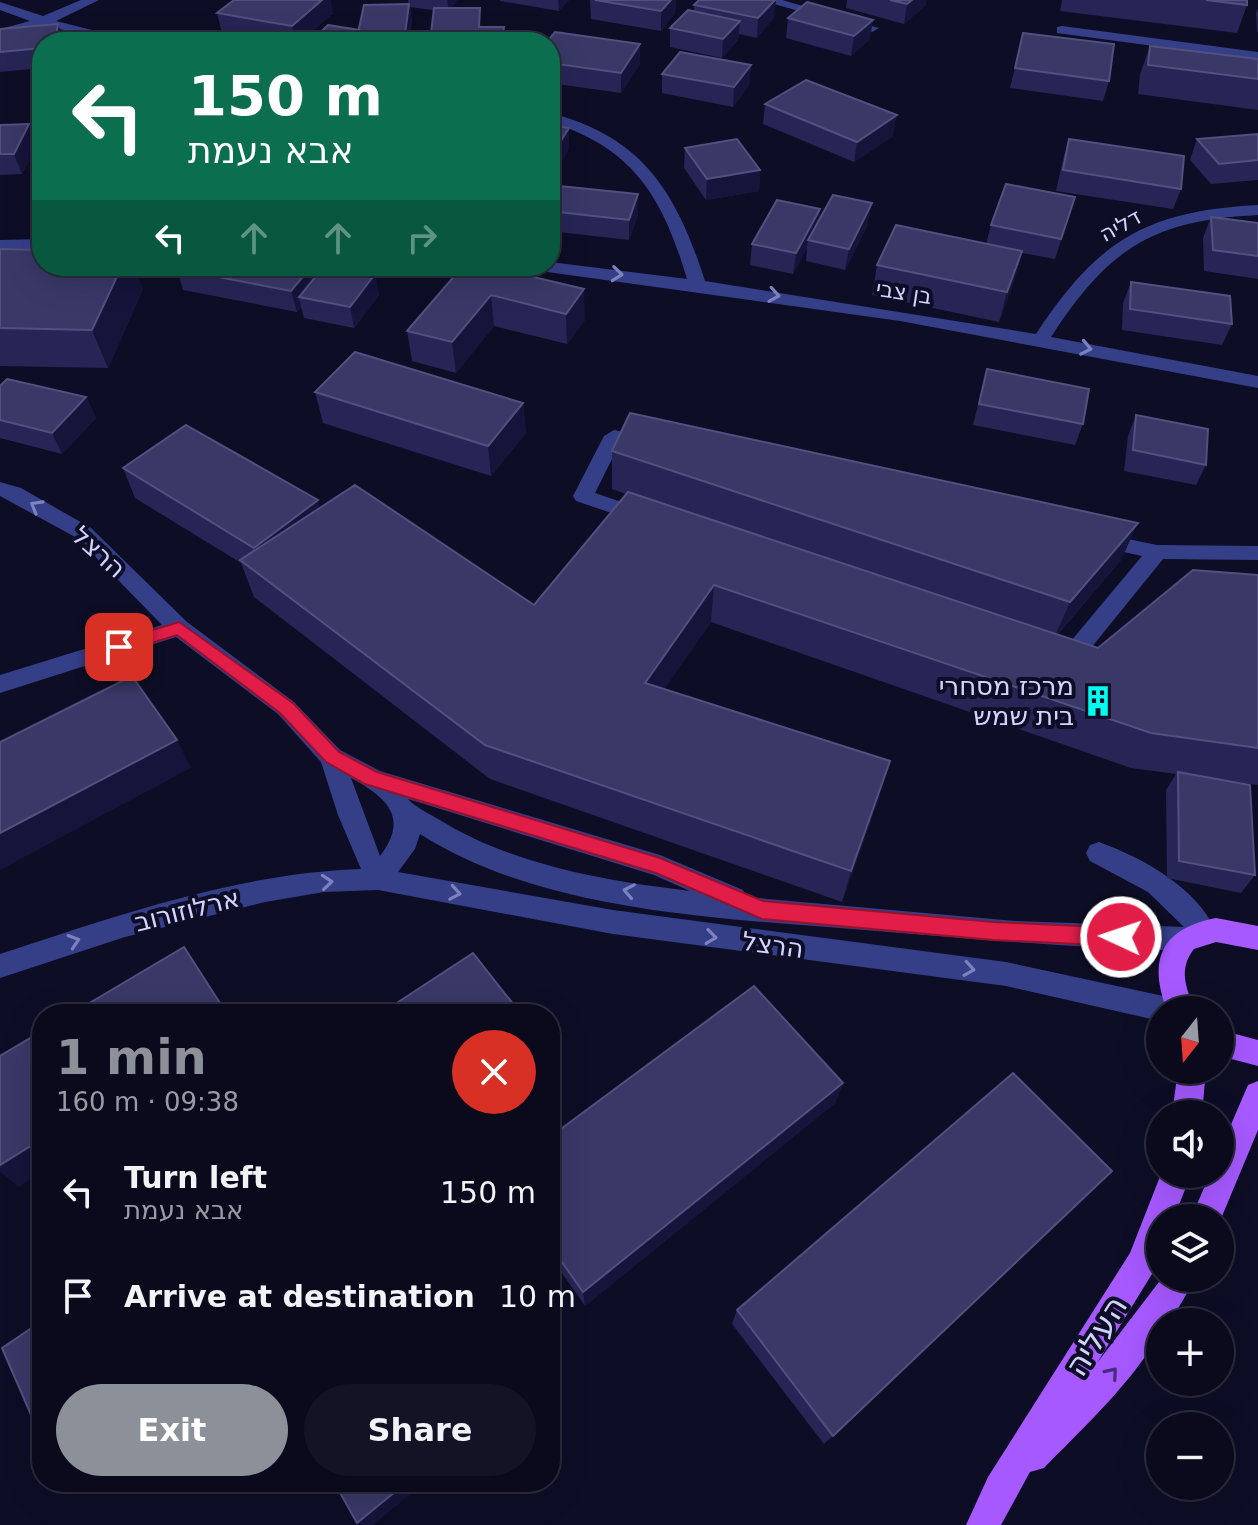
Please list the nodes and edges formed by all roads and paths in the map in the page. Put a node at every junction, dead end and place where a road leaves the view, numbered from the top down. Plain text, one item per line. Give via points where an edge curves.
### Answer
1 (92, 0) edge
2 (767, 0) edge
3 (0, 6) edge
4 (44, 21) junction
5 (872, 28) edge
6 (1062, 30) dead end
7 (91, 32) edge
8 (0, 33) edge
9 (1258, 56) edge
10 (560, 121) edge
11 (1258, 210) edge
12 (32, 244) edge
13 (0, 245) edge
14 (560, 268) edge
15 (697, 282) junction
16 (1041, 339) junction
17 (1258, 382) edge
18 (672, 448) edge
19 (0, 489) edge
20 (658, 522) edge
21 (1083, 536) edge
22 (1157, 552) junction
23 (1258, 553) edge
24 (179, 628) junction
25 (1035, 653) edge
26 (0, 684) edge
27 (332, 757) junction
28 (372, 778) junction
29 (404, 811) junction
30 (1099, 853) dead end
31 (378, 879) junction
32 (762, 910) junction
33 (1194, 935) junction
34 (1258, 938) edge
35 (0, 966) edge
36 (1174, 996) edge
37 (1146, 1005) edge
38 (1234, 1050) edge
39 (1258, 1053) edge
40 (1258, 1095) edge
41 (1170, 1188) edge
42 (1212, 1204) edge
43 (1172, 1292) edge
44 (1000, 1489) junction
45 (983, 1525) edge

1 - 4 street
2 - 5 street
3 - 4 street
4 - 7 street
4 - 8 street
6 - 9 street
10 - 15 street via 622,150 654,179 688,250
11 - 16 street, דליה via 1151,230 1103,259
12 - 13 street
14 -> 15 street, בן צבי
15 -> 16 street, בן צבי
16 -> 17 street, בן צבי
18 - 20 street via 614,436 583,496
24 -> 19 street, הרצל via 84,533
21 - 22 street
22 - 23 street
22 - 25 street via 1066,663
24 - 26 street
24 - 27 street, הרצל via 286,708
27 - 28 street, הרצל
27 - 31 street, הרצל
28 - 29 street, הרצל
28 - 32 street, הרצל via 660,866
29 - 31 street via 406,841
32 -> 29 street, הרצל via 645,894 515,867 438,834
30 - 33 street via 1181,901
35 -> 31 street, ארלוזורוב via 125,925 265,891
31 -> 37 street, הרצל via 613,922 1006,974
32 - 33 street, הרצל via 993,931
33 - 34 main road via 1220,929
33 - 36 main road via 1173,954 1168,972
38 - 39 main road
40 - 42 main road
41 - 44 main road, העליה via 1141,1263
44 -> 43 main road, העליה via 1108,1378
44 - 45 main road, העליה

